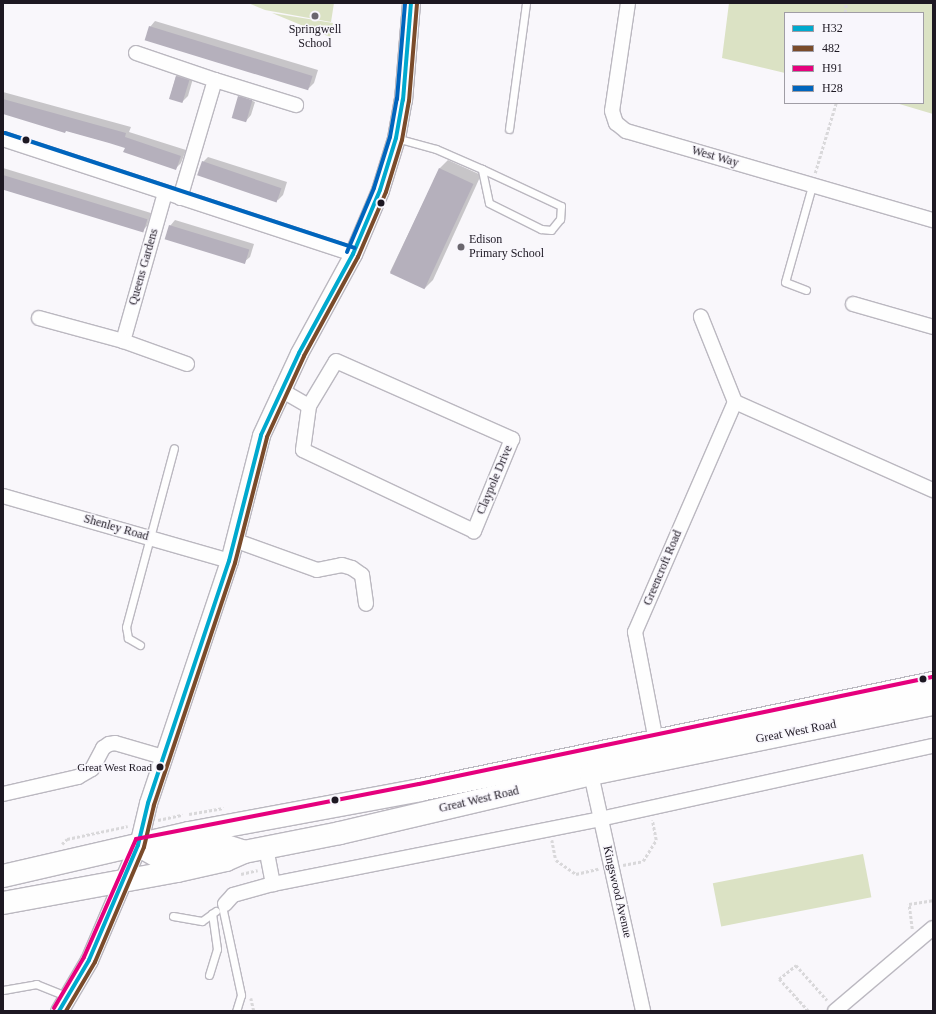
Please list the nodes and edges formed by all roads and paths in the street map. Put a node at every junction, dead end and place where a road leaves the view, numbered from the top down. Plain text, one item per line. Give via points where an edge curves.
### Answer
1 (411, 3) edge
2 (526, 3) edge
3 (628, 3) edge
4 (136, 53) dead end
5 (215, 80) junction
6 (836, 104) edge
7 (296, 105) dead end
8 (509, 128) dead end
9 (396, 138) junction
10 (3, 139) edge
11 (482, 169) junction
12 (812, 186) junction
13 (165, 193) junction
14 (180, 198) junction
15 (933, 220) edge
16 (353, 254) junction
17 (806, 290) dead end
18 (853, 304) dead end
19 (701, 317) dead end
20 (39, 318) dead end
21 (933, 327) edge
22 (123, 341) junction
23 (187, 364) dead end
24 (281, 390) junction
25 (735, 402) junction
26 (309, 406) junction
27 (174, 448) dead end
28 (933, 490) edge
29 (3, 496) edge
30 (149, 538) junction
31 (234, 540) junction
32 (229, 561) junction
33 (366, 604) dead end
34 (140, 645) dead end
35 (933, 683) edge
36 (933, 704) edge
37 (656, 741) junction
38 (933, 746) edge
39 (163, 757) junction
40 (591, 774) junction
41 (3, 794) edge
42 (650, 808) junction
43 (600, 819) junction
44 (550, 829) junction
45 (134, 835) junction
46 (67, 838) dead end
47 (266, 848) junction
48 (244, 852) junction
49 (611, 867) junction
50 (3, 876) edge
51 (123, 881) junction
52 (273, 884) junction
53 (933, 900) edge
54 (3, 903) edge
55 (224, 905) junction
56 (212, 913) junction
57 (173, 916) dead end
58 (933, 928) edge
59 (915, 942) junction
60 (209, 975) dead end
61 (3, 990) edge
62 (64, 1004) edge
63 (236, 1011) edge
64 (643, 1011) edge
65 (808, 1011) edge
66 (836, 1011) edge

1 - 9 street via 403,100
2 - 8 lane
3 - 12 street, West Way via 612,111 616,123 626,130
4 - 5 street
5 - 7 street
5 - 14 street
6 - 12 path
9 - 11 lane via 436,150
9 - 16 street via 380,190
10 - 13 street
11 - 11 lane via 561,206 560,219 551,230 540,229 489,203
12 - 15 street, West Way
12 - 17 lane via 784,282
13 - 14 street
13 - 22 street, Queens Gardens
14 - 16 street
16 - 24 street
18 - 21 street
19 - 25 street
20 - 22 street
22 - 23 street
24 - 26 street
24 - 31 street via 261,435
25 - 28 street
25 - 37 street, Greencroft Road via 635,632
26 - 26 street, Claypole Drive via 336,361 512,439 474,531 303,450
27 - 30 lane
29 - 30 street, Shenley Road
30 - 32 street, Shenley Road
30 - 34 lane via 126,627 128,638
31 - 32 street
31 - 33 street via 317,570 342,565 352,568 362,575
32 - 39 street
35 - 37 highway, Great West Road
36 - 40 highway, Great West Road
37 - 45 highway, Great West Road
38 - 42 street
39 - 41 street via 115,743 109,744 103,748 92,769 78,778
39 - 45 street
40 - 43 street, Kingswood Avenue
40 - 47 highway, Great West Road
42 - 43 street
42 - 49 path via 656,840 644,861
43 - 44 street
43 - 49 street, Kingswood Avenue
44 - 49 path via 556,860 576,874
44 - 52 street
45 - 46 path
45 - 48 highway via 159,857 223,844
45 - 50 highway, Great West Road
45 - 51 street
47 - 48 highway, Great West Road
47 - 52 street
48 - 51 highway, Great West Road via 226,860
49 - 64 street, Kingswood Avenue
51 - 54 highway, Great West Road
51 - 62 street via 89,960
52 - 55 street via 233,895
53 - 59 path via 909,904
55 - 56 lane
55 - 63 lane via 241,995
56 - 57 lane via 202,920
56 - 60 lane via 216,949
58 - 59 street
59 - 66 street
61 - 62 lane via 36,984
65 - 66 path via 779,979 796,965

